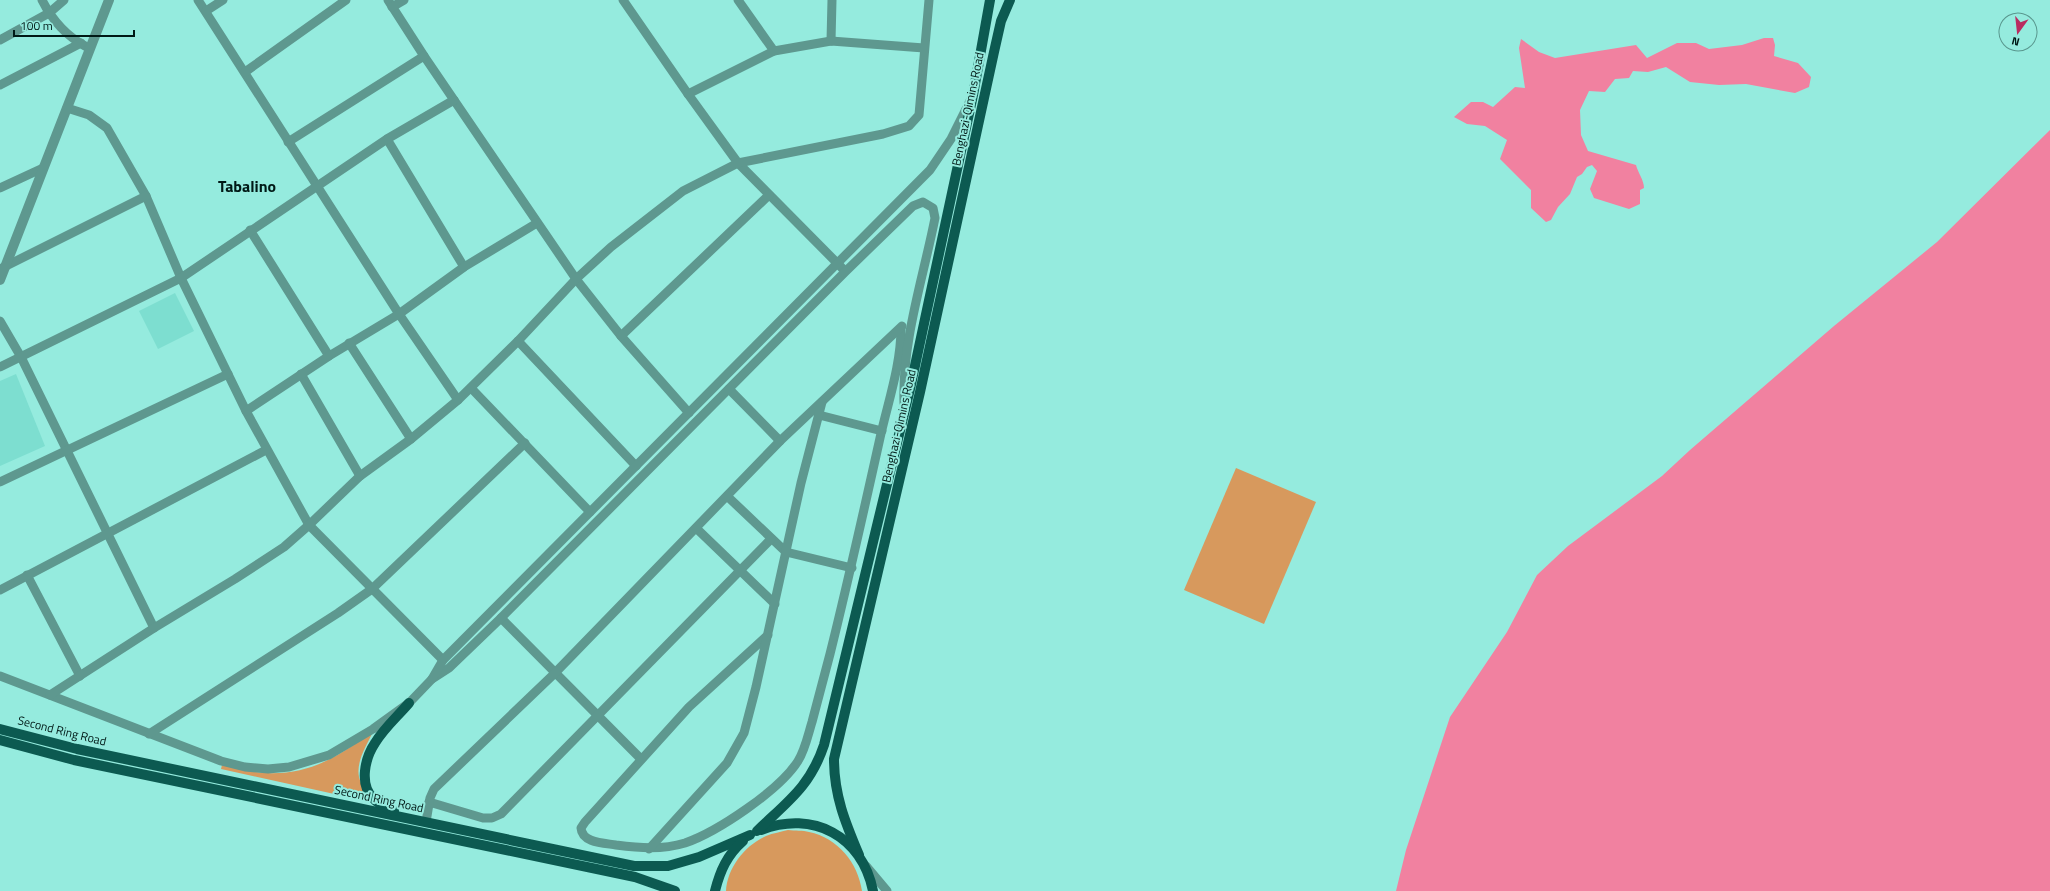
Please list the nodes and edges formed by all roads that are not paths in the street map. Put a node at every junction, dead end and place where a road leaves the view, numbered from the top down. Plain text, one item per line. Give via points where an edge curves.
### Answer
1 (42, 0) edge
2 (64, 0) edge
3 (109, 0) edge
4 (198, 0) edge
5 (223, 0) edge
6 (346, 0) edge
7 (404, 0) edge
8 (623, 0) edge
9 (738, 0) edge
10 (832, 0) edge
11 (928, 0) edge
12 (990, 0) edge
13 (1010, 0) edge
14 (390, 4) edge
15 (206, 11) junction
16 (49, 13) junction
17 (0, 40) edge
18 (831, 40) junction
19 (86, 46) junction
20 (924, 48) junction
21 (774, 51) junction
22 (424, 56) junction
23 (245, 72) junction
24 (0, 85) edge
25 (688, 94) junction
26 (973, 94) junction
27 (454, 100) junction
28 (67, 108) junction
29 (387, 139) junction
30 (288, 142) junction
31 (738, 163) junction
32 (43, 168) junction
33 (317, 185) junction
34 (0, 188) edge
35 (769, 195) junction
36 (146, 196) junction
37 (537, 223) junction
38 (250, 230) junction
39 (838, 263) junction
40 (464, 267) junction
41 (2, 268) edge
42 (845, 272) junction
43 (181, 278) junction
44 (576, 279) junction
45 (0, 280) edge
46 (914, 313) junction
47 (399, 314) junction
48 (0, 321) edge
49 (901, 328) junction
50 (621, 336) junction
51 (518, 341) junction
52 (349, 343) junction
53 (329, 356) junction
54 (21, 358) junction
55 (0, 367) edge
56 (228, 374) junction
57 (301, 374) junction
58 (471, 388) junction
59 (729, 389) junction
60 (458, 400) junction
61 (822, 402) junction
62 (905, 410) junction
63 (246, 411) junction
64 (689, 413) junction
65 (819, 415) junction
66 (882, 431) junction
67 (411, 439) junction
68 (780, 441) junction
69 (525, 443) junction
70 (266, 450) junction
71 (67, 451) junction
72 (636, 466) junction
73 (360, 476) junction
74 (0, 482) edge
75 (727, 496) junction
76 (590, 512) junction
77 (309, 525) junction
78 (696, 528) junction
79 (573, 529) junction
80 (108, 534) junction
81 (580, 538) junction
82 (771, 539) junction
83 (557, 544) junction
84 (786, 552) junction
85 (565, 554) junction
86 (852, 568) junction
87 (741, 570) junction
88 (26, 575) junction
89 (372, 589) junction
90 (0, 590) edge
91 (774, 604) junction
92 (501, 618) junction
93 (154, 628) junction
94 (768, 634) junction
95 (443, 660) junction
96 (554, 674) junction
97 (0, 676) edge
98 (80, 676) junction
99 (432, 679) junction
100 (50, 696) junction
101 (409, 703) junction
102 (596, 716) junction
103 (0, 729) edge
104 (149, 734) junction
105 (0, 740) edge
106 (640, 759) junction
107 (259, 787) junction
108 (256, 798) junction
109 (429, 802) junction
110 (412, 819) junction
111 (426, 822) junction
112 (753, 833) junction
113 (649, 849) junction
114 (861, 859) junction
115 (675, 891) edge
116 (715, 891) edge
117 (873, 891) edge
118 (887, 891) edge

1 - 16 street
2 - 16 street
3 - 19 street
4 - 15 street
5 - 15 street
6 - 23 street
7 - 14 street
8 - 25 street
9 - 21 street
10 - 18 street
11 - 20 street
12 - 26 main road
13 - 114 main road, Benghazi-Qimins Road via 1001,21 920,392 834,759 834,784 838,799
14 - 22 street
15 - 23 street
16 - 17 street
16 - 19 street via 61,29
18 - 20 street
18 - 21 street
19 - 24 street
19 - 28 street
20 - 31 street via 919,115 908,126 870,138
21 - 25 street
22 - 27 street
22 - 30 street
23 - 30 street
25 - 31 street
26 - 39 street via 951,139 930,170
26 - 62 main road
27 - 29 street
27 - 37 street
28 - 32 street
28 - 36 street via 89,115 107,128
29 - 33 street
29 - 40 street
30 - 33 street
31 - 35 street
31 - 44 street via 683,191 611,247
32 - 34 street
32 - 41 street
33 - 38 street
33 - 47 street
35 - 39 street
35 - 50 street
36 - 41 street
36 - 43 street
37 - 40 street
37 - 44 street
38 - 43 street
38 - 53 street
39 - 42 street
39 - 64 street
40 - 47 street
41 - 45 street
42 - 46 street via 913,206 923,202 930,205 935,211 935,218
42 - 59 street
43 - 54 street
43 - 56 street
44 - 50 street
44 - 51 street
46 - 49 street
46 - 62 street via 905,373
47 - 52 street
47 - 60 street
48 - 54 street
49 - 61 street
49 - 66 street via 901,340
50 - 64 street
51 - 58 street
51 - 72 street
52 - 53 street
52 - 67 street
53 - 57 street
54 - 55 street
54 - 71 street
56 - 63 street
56 - 71 street
57 - 63 street
57 - 73 street
58 - 60 street
58 - 69 street
59 - 68 street
59 - 81 street
60 - 67 street
61 - 65 street
61 - 68 street
62 - 112 main road via 819,761 801,789
63 - 70 street
64 - 72 street
65 - 66 street
65 - 84 street
66 - 86 street
67 - 73 street
68 - 75 street
69 - 76 street
69 - 89 street
70 - 77 street
70 - 80 street
71 - 74 street
71 - 80 street
72 - 76 street
73 - 77 street
75 - 78 street
75 - 82 street
76 - 79 street
77 - 89 street
77 - 93 street via 258,564
78 - 87 street
78 - 96 street
79 - 81 street via 574,534
79 - 83 street
80 - 88 street
80 - 93 street
81 - 85 street
82 - 84 street
82 - 87 street
83 - 85 street
83 - 95 street
84 - 86 street
84 - 91 street
85 - 92 street
86 - 113 street via 821,690 799,760 788,775 769,791 707,833 686,843
87 - 91 street
87 - 102 street
88 - 90 street
88 - 98 street
89 - 95 street
89 - 104 street via 338,614
91 - 94 street
92 - 96 street
92 - 99 street via 449,668
93 - 98 street
94 - 106 street via 689,707
94 - 113 street via 748,719 736,748 714,777
95 - 99 street
96 - 102 street
96 - 109 street via 434,789
97 - 100 street
98 - 100 street
99 - 101 street
100 - 104 street
101 - 104 street via 329,755 289,767 268,769 233,764
101 - 110 main road via 375,742 368,754 365,778 372,798
102 - 106 street
102 - 109 street via 497,816 483,818
103 - 107 main road, Second Ring Road via 77,749
105 - 108 main road, Second Ring Road via 74,760
106 - 113 street via 584,822 581,831 590,840
107 - 108 main road
107 - 110 main road, Second Ring Road
108 - 115 main road, Second Ring Road via 635,877
109 - 111 street
110 - 111 main road, Second Ring Road
111 - 112 main road, Second Ring Road via 634,866 654,867 668,866 699,857
112 - 114 main road, Second Ring Road via 774,825 793,822 812,824 846,841
112 - 116 main road via 737,846 726,860
114 - 117 main road, Benghazi-Qimins Road
114 - 118 street

